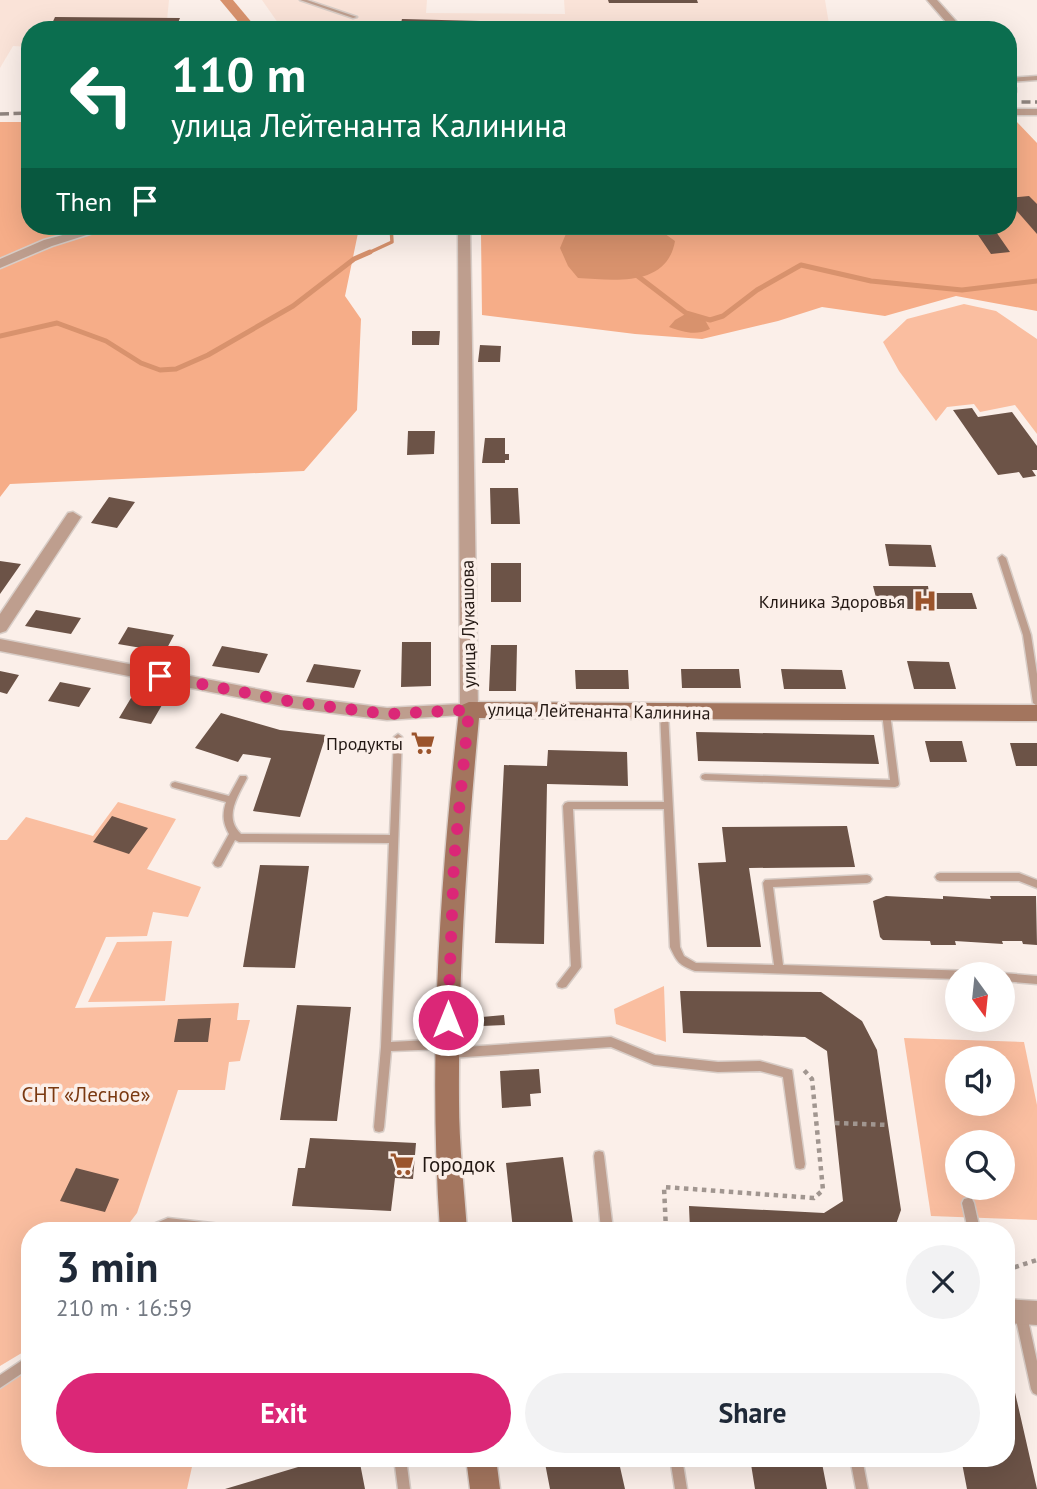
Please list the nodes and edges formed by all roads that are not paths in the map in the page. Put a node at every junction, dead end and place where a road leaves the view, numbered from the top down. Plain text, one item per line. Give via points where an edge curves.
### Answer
1 (302, 0) edge
2 (932, 0) edge
3 (355, 17) dead end
4 (951, 21) edge
5 (1037, 78) edge
6 (1017, 83) edge
7 (1037, 111) edge
8 (1017, 112) edge
9 (1023, 112) junction
10 (1037, 127) edge
11 (76, 235) edge
12 (464, 235) edge
13 (0, 264) edge
14 (73, 517) dead end
15 (1002, 558) dead end
16 (0, 627) edge
17 (0, 645) edge
18 (1037, 703) edge
19 (469, 710) junction
20 (664, 712) junction
21 (886, 713) junction
22 (1037, 713) edge
23 (398, 737) dead end
24 (705, 777) dead end
25 (243, 778) dead end
26 (175, 785) dead end
27 (232, 800) junction
28 (669, 805) junction
29 (234, 834) junction
30 (392, 839) junction
31 (218, 863) dead end
32 (940, 877) dead end
33 (867, 879) dead end
34 (1037, 884) edge
35 (779, 969) junction
36 (945, 974) edge
37 (1015, 978) edge
38 (1037, 980) edge
39 (562, 984) dead end
40 (386, 1047) junction
41 (448, 1049) junction
42 (379, 1127) dead end
43 (599, 1156) dead end
44 (800, 1164) dead end
45 (968, 1203) dead end
46 (453, 1222) edge
47 (606, 1222) edge
48 (972, 1222) edge
49 (1021, 1312) edge
50 (21, 1368) edge
51 (0, 1382) edge
52 (1037, 1389) edge
53 (401, 1467) edge
54 (482, 1467) edge
55 (677, 1467) edge
56 (858, 1467) edge
57 (404, 1489) edge
58 (485, 1489) edge
59 (681, 1489) edge
60 (862, 1489) edge

1 - 3 lane
2 - 4 street
5 - 6 lane
7 - 9 street
8 - 9 street
9 - 10 street
11 - 13 street
12 - 19 street, улица Лукашова
14 - 16 street
15 - 18 lane via 1027,635
17 - 19 street, улица Лейтенанта Калинина via 293,702 387,714
19 - 20 main road, улица Лейтенанта Калинина
19 - 41 main road, улица Лукашова via 454,860
20 - 21 main road, улица Лейтенанта Калинина
20 - 28 lane
21 - 22 main road, улица Лейтенанта Калинина
21 - 24 lane via 895,784
23 - 30 lane
25 - 27 lane
26 - 27 lane
27 - 29 lane via 227,811
28 - 35 lane via 675,947 681,959 695,967
28 - 39 lane via 568,806 576,967
29 - 30 lane via 245,840
29 - 31 lane
30 - 40 lane
32 - 34 lane via 1018,877
33 - 35 lane via 768,883
35 - 36 lane
37 - 38 lane
40 - 41 lane
40 - 42 lane
41 - 44 lane via 611,1042 654,1060 760,1066 788,1073
41 - 46 main road, улица Лукашова
43 - 47 lane
45 - 48 lane
49 - 52 lane
50 - 51 lane
53 - 57 lane
54 - 58 main road
55 - 59 lane
56 - 60 lane

